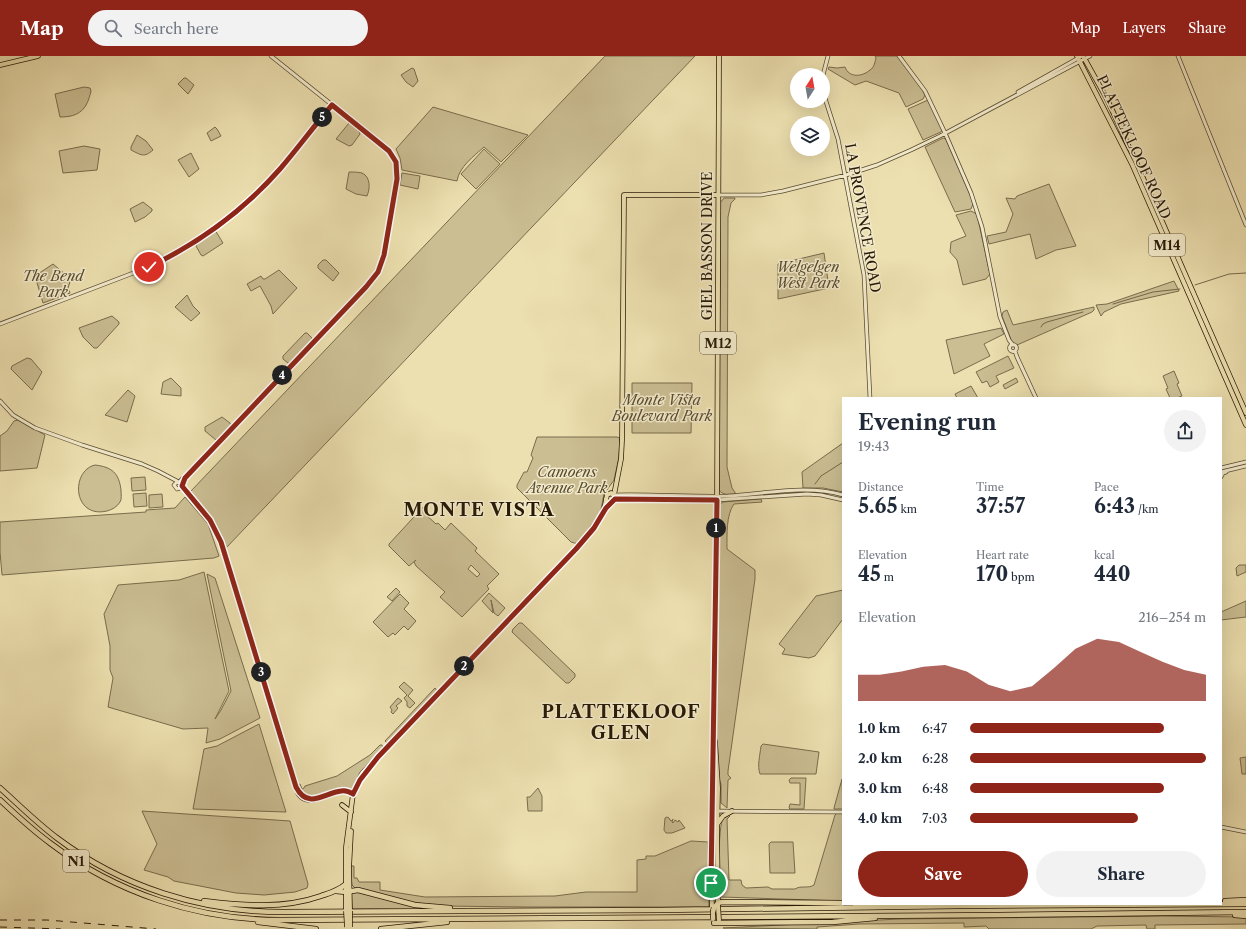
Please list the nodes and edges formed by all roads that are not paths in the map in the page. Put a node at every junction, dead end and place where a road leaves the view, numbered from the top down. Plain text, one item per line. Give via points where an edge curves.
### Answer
1 (38, 56) edge
2 (271, 56) edge
3 (719, 56) edge
4 (828, 56) edge
5 (899, 56) edge
6 (1090, 56) edge
7 (1178, 56) edge
8 (1081, 58) edge
9 (0, 64) edge
10 (825, 68) edge
11 (332, 105) junction
12 (828, 108) edge
13 (945, 133) junction
14 (846, 175) junction
15 (718, 195) junction
16 (1246, 225) edge
17 (0, 324) edge
18 (1012, 345) junction
19 (1014, 351) junction
20 (870, 397) edge
21 (1036, 397) edge
22 (0, 402) edge
23 (1246, 413) edge
24 (1246, 425) edge
25 (1246, 462) edge
26 (1246, 466) edge
27 (1222, 468) edge
28 (1239, 468) junction
29 (153, 469) junction
30 (1222, 472) edge
31 (1222, 475) edge
32 (617, 479) junction
33 (180, 484) junction
34 (174, 485) junction
35 (608, 493) junction
36 (842, 495) edge
37 (614, 498) junction
38 (717, 498) junction
39 (606, 499) junction
40 (842, 500) edge
41 (604, 511) junction
42 (714, 725) junction
43 (0, 788) edge
44 (353, 794) junction
45 (0, 800) edge
46 (342, 805) dead end
47 (712, 811) junction
48 (717, 811) junction
49 (732, 811) junction
50 (351, 812) junction
51 (842, 812) edge
52 (350, 818) junction
53 (717, 826) junction
54 (1222, 827) edge
55 (1246, 832) edge
56 (346, 884) junction
57 (336, 891) junction
58 (348, 892) junction
59 (169, 895) junction
60 (1246, 900) edge
61 (1222, 902) edge
62 (842, 903) edge
63 (1222, 904) edge
64 (1246, 904) edge
65 (906, 905) edge
66 (1072, 905) edge
67 (958, 906) junction
68 (715, 907) junction
69 (547, 910) junction
70 (1246, 912) edge
71 (1184, 913) junction
72 (217, 915) junction
73 (901, 915) junction
74 (1246, 916) edge
75 (474, 919) junction
76 (716, 925) edge
77 (348, 928) edge
78 (316, 929) edge
79 (381, 929) edge

1 - 9 main road
2 - 11 street
3 - 15 main road, GIEL BASSON DRIVE / M12
4 - 10 street
5 - 13 street via 925,91
6 - 8 street
7 - 16 street
8 - 13 street via 1033,87
8 - 23 main road, PLATTEKLOOF ROAD / M14 via 1109,105 1136,162
8 - 24 main road, PLATTEKLOOF ROAD / M14 via 1132,164
11 - 17 street via 264,186 234,214 200,238 149,267
11 - 33 street via 386,148 396,162 397,179 382,262 376,276 366,287
12 - 14 street, LA PROVENCE ROAD
13 - 14 street via 900,156
13 - 18 street via 977,208 1000,317
14 - 15 street via 783,192
14 - 20 street, LA PROVENCE ROAD via 864,275
15 - 32 main road via 624,195 622,440
15 - 38 main road, GIEL BASSON DRIVE / M12
18 - 19 street via 1016,347
18 - 19 street via 1010,350
19 - 21 street
22 - 29 street via 13,415 38,429
25 - 27 street
26 - 28 street
28 - 30 street
28 - 31 street
29 - 33 street
29 - 34 street
32 - 35 main road
32 - 37 main road
33 - 34 street
33 - 34 street via 176,489
33 - 44 street via 210,520 221,542 298,794 310,799 341,791
35 - 37 main road via 612,493
35 - 39 main road
36 - 38 street via 813,490
37 - 38 street
37 - 39 main road via 609,502
37 - 41 main road
38 - 40 street via 807,494
38 - 42 main road, GIEL BASSON DRIVE / M12
39 - 41 main road
41 - 44 main road via 594,528 576,549 374,762
42 - 47 main road, GIEL BASSON DRIVE / M12
42 - 48 main road, GIEL BASSON DRIVE / M12
43 - 59 highway, N1 via 38,823 79,853 125,878
44 - 50 main road
45 - 72 highway, N1 via 50,844 97,874 156,899
46 - 50 main road
47 - 48 street
47 - 68 main road, GIEL BASSON DRIVE / M12 via 711,883
48 - 49 street
48 - 53 main road, GIEL BASSON DRIVE / M12
49 - 51 street
49 - 53 main road via 722,817
50 - 52 main road
52 - 56 main road via 346,847
52 - 58 main road
53 - 68 main road, GIEL BASSON DRIVE / M12
54 - 55 street
56 - 57 highway
56 - 58 main road
57 - 58 highway
57 - 59 highway via 301,902 267,905 226,904
58 - 69 highway via 358,890 415,905
58 - 77 main road, bridge
59 - 69 highway, N1 via 217,907 270,912
60 - 61 highway
62 - 68 highway
63 - 64 highway, N1
65 - 67 highway
66 - 67 highway, N1
67 - 69 highway, N1
68 - 76 main road, GIEL BASSON DRIVE / M12, bridge
68 - 76 main road, GIEL BASSON DRIVE / M12, bridge
70 - 71 highway, N1
71 - 73 highway, N1
71 - 74 highway
72 - 75 highway, N1 via 273,920
72 - 78 highway via 236,920
73 - 75 highway, N1
73 - 76 highway via 834,922
75 - 79 highway

